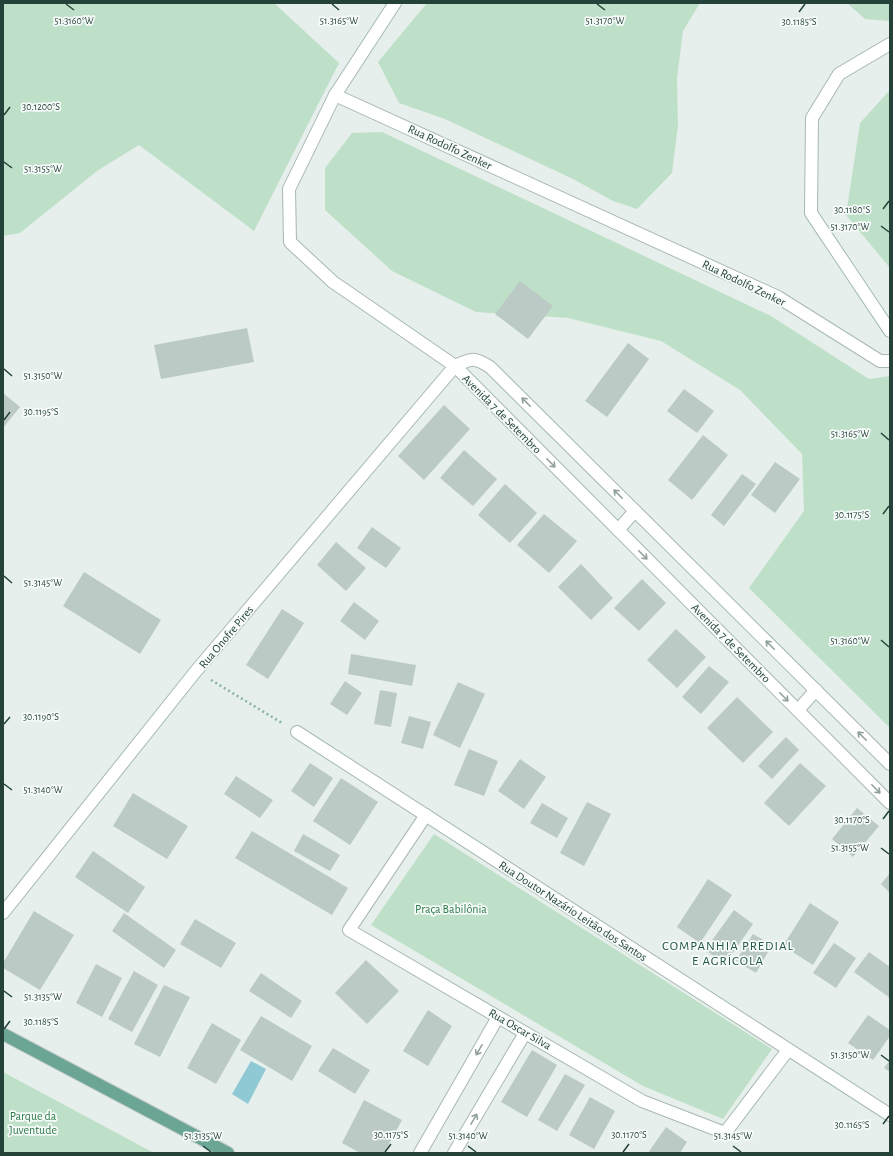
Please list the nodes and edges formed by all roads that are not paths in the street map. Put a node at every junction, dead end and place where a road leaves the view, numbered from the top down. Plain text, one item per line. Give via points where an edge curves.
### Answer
1 (395, 3) edge
2 (890, 44) edge
3 (335, 95) junction
4 (890, 331) edge
5 (890, 361) edge
6 (455, 366) junction
7 (635, 511) junction
8 (618, 530) junction
9 (816, 690) junction
10 (798, 710) junction
11 (297, 732) road end
12 (890, 764) edge
13 (890, 803) edge
14 (426, 816) junction
15 (3, 913) edge
16 (498, 1017) junction
17 (525, 1032) junction
18 (3, 1034) edge
19 (788, 1050) junction
20 (890, 1115) edge
21 (228, 1153) edge
22 (420, 1153) edge
23 (454, 1153) edge

1 - 3 street
2 - 4 street via 839,74 812,118 811,205 811,213
3 - 5 street, Rua Rodolfo Zenker via 778,297 880,361
3 - 6 street via 289,189 290,242 333,282
7 -> 6 street, Avenida 7 de Setembro via 490,367 476,359
6 -> 8 street, Avenida 7 de Setembro
6 - 15 street, Rua Onofre Pires via 196,671
7 - 8 street
9 -> 7 street, Avenida 7 de Setembro
8 -> 10 street, Avenida 7 de Setembro
9 - 10 street
12 -> 9 street, Avenida 7 de Setembro
10 -> 13 street, Avenida 7 de Setembro
11 - 14 street, Rua Doutor Nazário Leitão dos Santos
14 - 16 street, Rua Oscar Silva via 349,930
14 - 19 street, Rua Doutor Nazário Leitão dos Santos
16 - 17 street, Rua Oscar Silva
16 -> 22 street
17 - 19 street, Rua Oscar Silva via 642,1101 725,1133
23 -> 17 street
18 - 21 main road
19 - 20 street, Rua Doutor Nazário Leitão dos Santos

